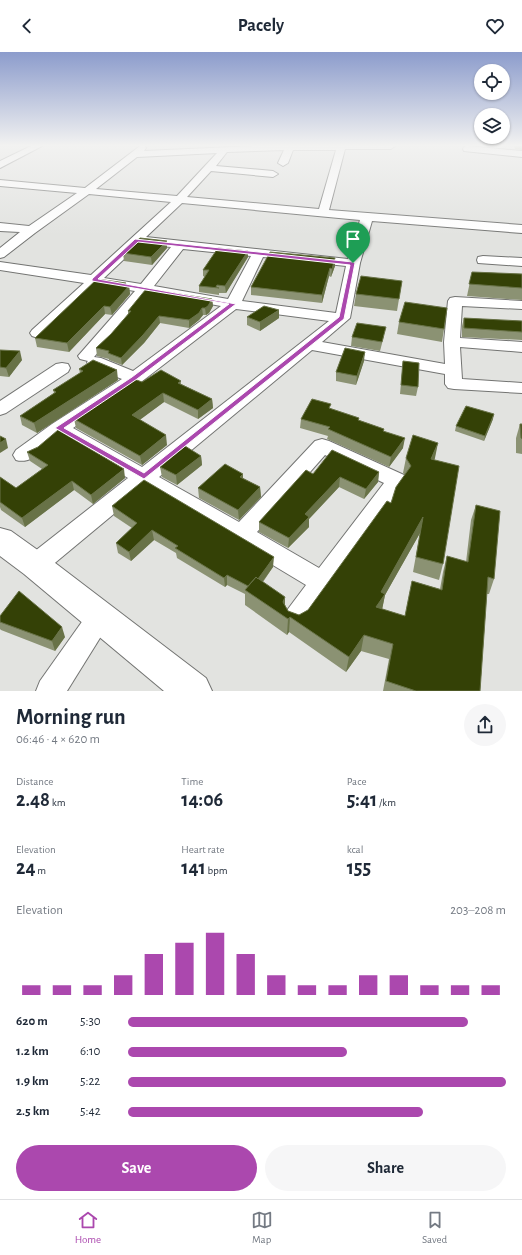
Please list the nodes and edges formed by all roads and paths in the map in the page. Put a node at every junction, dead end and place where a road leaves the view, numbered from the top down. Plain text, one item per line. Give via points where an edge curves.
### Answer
1 (106, 176) edge
2 (202, 176) edge
3 (333, 176) edge
4 (0, 183) edge
5 (88, 191) junction
6 (180, 199) junction
7 (323, 213) junction
8 (367, 217) junction
9 (0, 227) edge
10 (522, 229) edge
11 (31, 230) junction
12 (137, 240) junction
13 (179, 245) junction
14 (259, 253) junction
15 (0, 254) edge
16 (483, 260) dead end
17 (522, 262) edge
18 (353, 263) junction
19 (0, 266) edge
20 (94, 280) junction
21 (145, 288) junction
22 (233, 304) junction
23 (522, 305) edge
24 (342, 318) junction
25 (38, 333) edge
26 (452, 342) junction
27 (309, 344) junction
28 (522, 347) edge
29 (62, 368) dead end
30 (452, 370) junction
31 (135, 378) junction
32 (522, 388) edge
33 (0, 409) edge
34 (59, 428) junction
35 (23, 455) dead end
36 (144, 476) junction
37 (242, 534) junction
38 (0, 540) edge
39 (35, 565) junction
40 (323, 582) junction
41 (297, 616) edge
42 (100, 617) junction
43 (50, 691) edge
44 (193, 691) edge

1 - 5 street
2 - 6 street
3 - 7 street
4 - 5 street
5 - 6 street
5 - 11 street
6 - 7 street
6 - 12 street
7 - 8 street
8 - 10 street
8 - 18 street
9 - 11 street
11 - 15 street
12 - 13 street
12 - 20 street
13 - 14 street
13 - 21 street
14 - 18 street
14 - 22 street
16 - 17 street
18 - 24 street
19 - 20 street
20 - 21 street
20 - 25 street
21 - 22 street
21 - 31 street via 90,359
22 - 24 street
22 - 31 street
23 - 26 street via 455,301
24 - 27 street
26 - 28 street
26 - 30 street
27 - 30 street
27 - 36 street
29 - 33 street
30 - 32 street via 454,384
31 - 34 street
34 - 35 street
34 - 36 street
36 - 37 street
36 - 39 street
37 - 40 street
37 - 40 street via 322,446 397,480
38 - 39 street
39 - 42 street
40 - 41 street
42 - 43 street
42 - 44 street

